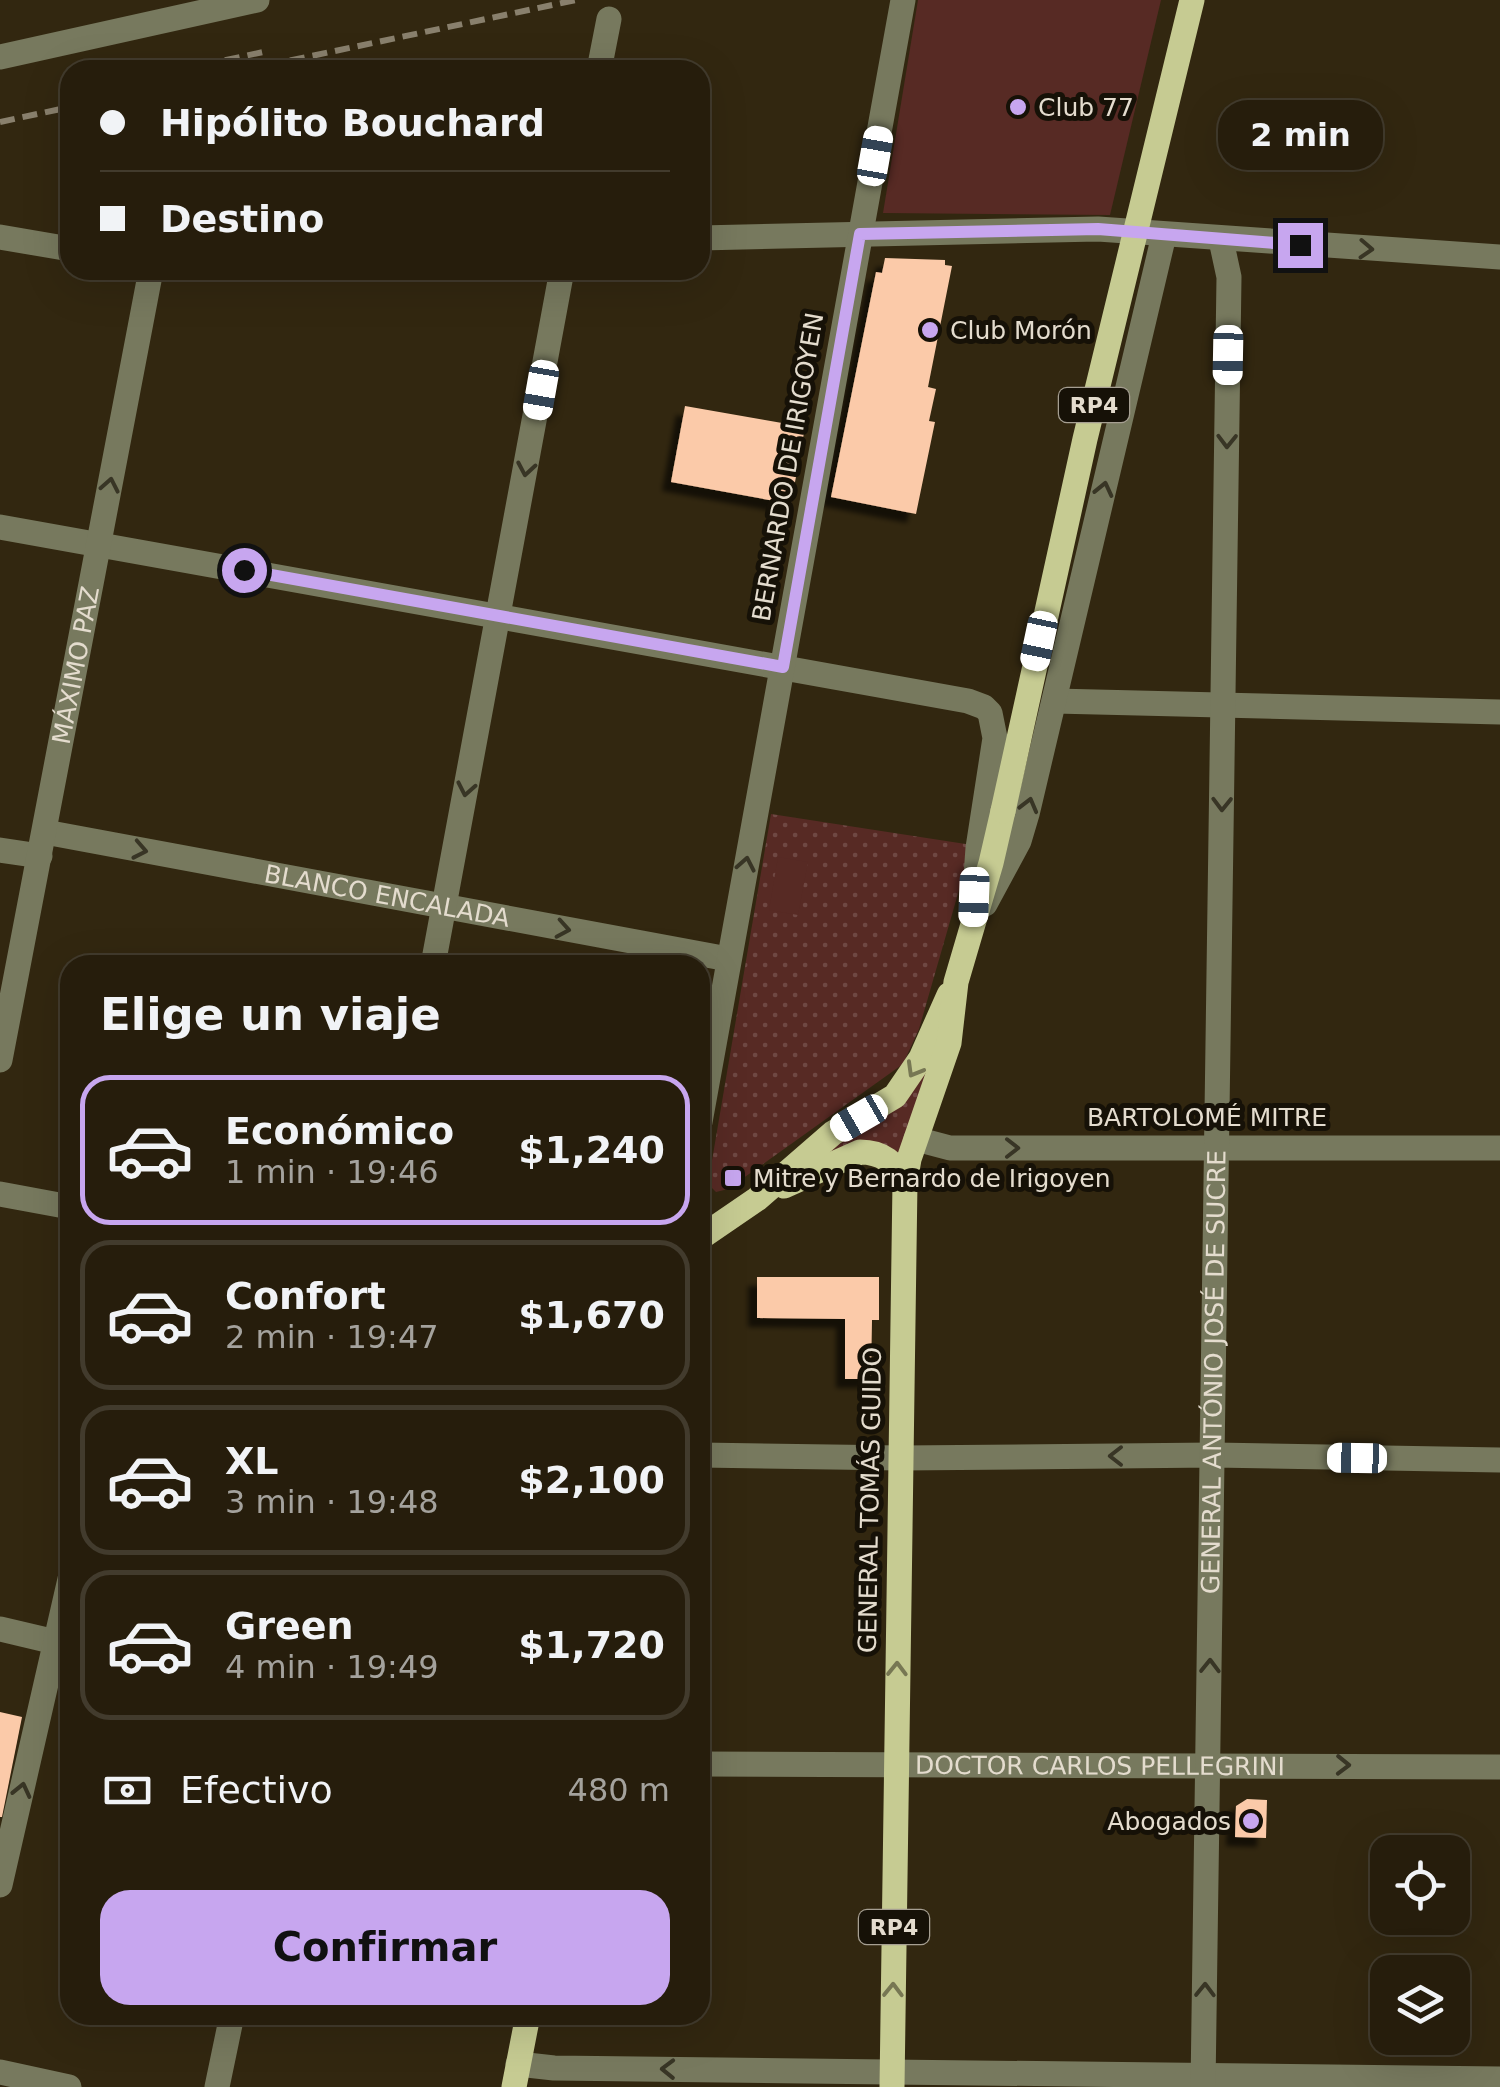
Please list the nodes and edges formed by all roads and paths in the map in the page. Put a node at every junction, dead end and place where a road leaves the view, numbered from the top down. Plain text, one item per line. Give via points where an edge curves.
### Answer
1 (256, 0) edge
2 (904, 0) edge
3 (1194, 0) edge
4 (205, 5) edge
5 (609, 19) dead end
6 (0, 57) edge
7 (601, 60) edge
8 (860, 234) junction
9 (1152, 234) junction
10 (0, 236) edge
11 (710, 238) edge
12 (1221, 240) junction
13 (60, 247) edge
14 (1500, 257) edge
15 (149, 280) edge
16 (560, 280) edge
17 (0, 527) edge
18 (98, 544) junction
19 (500, 617) junction
20 (783, 667) junction
21 (1055, 702) junction
22 (1223, 707) junction
23 (1500, 712) edge
24 (42, 844) junction
25 (0, 850) edge
26 (443, 907) junction
27 (974, 925) junction
28 (435, 955) edge
29 (701, 955) edge
30 (710, 957) edge
31 (728, 960) junction
32 (956, 982) junction
33 (0, 1060) edge
34 (710, 1064) edge
35 (916, 1139) junction
36 (1219, 1147) junction
37 (1500, 1148) edge
38 (904, 1182) junction
39 (0, 1194) edge
40 (757, 1199) junction
41 (60, 1205) edge
42 (710, 1231) edge
43 (710, 1455) edge
44 (1214, 1455) junction
45 (901, 1458) junction
46 (1500, 1460) edge
47 (0, 1630) edge
48 (60, 1642) edge
49 (60, 1655) edge
50 (710, 1764) edge
51 (1209, 1764) junction
52 (896, 1766) junction
53 (1500, 1767) edge
54 (0, 1886) edge
55 (230, 2025) edge
56 (526, 2025) edge
57 (0, 2072) edge
58 (516, 2076) edge
59 (1500, 2079) edge
60 (892, 2080) edge
61 (1204, 2081) edge
62 (69, 2087) edge
63 (217, 2087) edge

1 - 4 street
2 - 8 street, BERNARDO DE IRIGOYEN
3 - 9 main road
3 - 27 main road, GENERAL TOMÁS GUIDO / RP4, bridge
4 - 6 street
5 - 7 street
8 - 9 street
8 - 11 street
8 - 20 street, BERNARDO DE IRIGOYEN
9 - 12 street
21 -> 9 street, GENERAL TOMÁS GUIDO
10 - 13 street
12 -> 14 street
12 -> 22 street, GENERAL ANTÓNIO JOSÉ DE SUCRE via 1230,277
18 -> 15 street, MÁXIMO PAZ
16 -> 19 street
17 - 18 street
18 - 19 street
18 - 24 street, MÁXIMO PAZ
19 - 20 street
19 -> 26 street
20 - 27 street, GENERAL TOMÁS GUIDO via 968,701 990,714 994,738 975,868
31 -> 20 street, BERNARDO DE IRIGOYEN
21 - 22 street
27 -> 21 street, GENERAL TOMÁS GUIDO via 1018,841
22 - 23 street
22 -> 36 street, GENERAL ANTÓNIO JOSÉ DE SUCRE
24 - 25 street, BLANCO ENCALADA
24 -> 26 street, BLANCO ENCALADA
24 - 33 street, MÁXIMO PAZ
26 - 28 street
26 -> 29 street, BLANCO ENCALADA
27 - 32 main road, GENERAL TOMÁS GUIDO / RP4
30 -> 31 street, BLANCO ENCALADA
31 - 34 street, BERNARDO DE IRIGOYEN
32 - 35 main road, GENERAL TOMÁS GUIDO / RP4 via 949,1043
32 -> 40 main road, RP4 via 905,1085 825,1139
35 -> 36 street, BARTOLOMÉ MITRE via 950,1148
35 - 38 main road, GENERAL TOMÁS GUIDO / RP4
36 - 37 street, BARTOLOMÉ MITRE
36 - 44 street, GENERAL ANTÓNIO JOSÉ DE SUCRE
38 - 40 main road via 892,1163 860,1152
38 - 45 main road, GENERAL TOMÁS GUIDO / RP4
39 - 41 street
40 - 42 main road, RP4
43 - 45 street
44 -> 45 street
44 - 46 street
51 -> 44 street, GENERAL ANTÓNIO JOSÉ DE SUCRE
52 -> 45 main road, GENERAL TOMÁS GUIDO / RP4
47 - 48 street
54 -> 49 street
50 - 52 street, DOCTOR CARLOS PELLEGRINI
51 - 52 street, DOCTOR CARLOS PELLEGRINI
51 -> 53 street, DOCTOR CARLOS PELLEGRINI
61 -> 51 street, GENERAL ANTÓNIO JOSÉ DE SUCRE
60 -> 52 main road, GENERAL TOMÁS GUIDO / RP4
55 - 63 street
56 - 58 main road
57 - 62 street
60 -> 58 street via 554,2068
59 - 61 street
60 - 61 street

